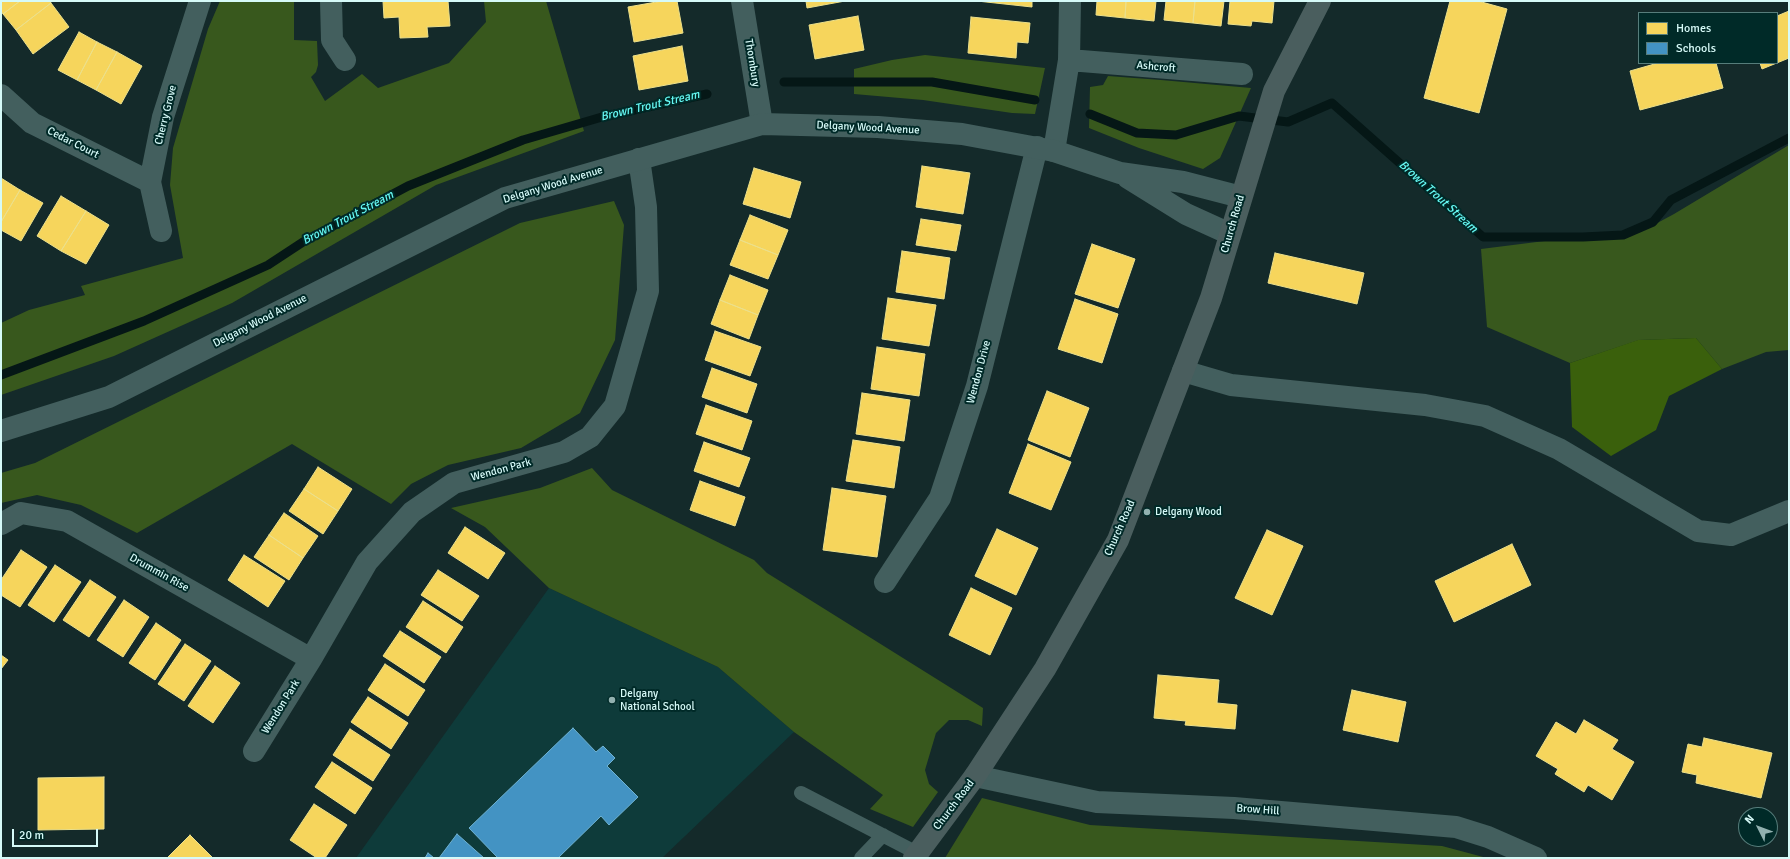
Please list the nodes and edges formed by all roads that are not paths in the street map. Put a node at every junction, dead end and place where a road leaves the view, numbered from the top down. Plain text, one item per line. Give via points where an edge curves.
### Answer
1 (200, 1) edge
2 (330, 1) edge
3 (742, 1) edge
4 (1070, 1) edge
5 (1320, 1) edge
6 (345, 60) dead end
7 (1069, 60) junction
8 (1242, 74) dead end
9 (1, 95) edge
10 (762, 124) junction
11 (1046, 149) junction
12 (639, 159) junction
13 (1120, 173) junction
14 (150, 182) junction
15 (1241, 197) junction
16 (161, 230) dead end
17 (1230, 234) junction
18 (1183, 371) junction
19 (1, 431) edge
20 (1789, 511) edge
21 (1, 524) edge
22 (885, 582) dead end
23 (311, 659) junction
24 (254, 751) dead end
25 (975, 776) junction
26 (801, 794) dead end
27 (883, 835) junction
28 (915, 856) edge
29 (861, 858) edge
30 (1536, 858) edge

1 - 14 street, Cherry Grove via 163,118
2 - 6 street via 332,40
3 - 10 street, Thornbury
4 - 7 street
5 - 15 main road, Church Road via 1274,91
7 - 8 street, Ashcroft
7 - 11 street
9 - 14 street, Cedar Court via 32,123
10 - 11 street, Delgany Wood Avenue via 878,127 962,134
10 - 12 street, Delgany Wood Avenue
11 - 13 street, Delgany Wood Avenue
11 - 22 street, Wendon Drive via 940,498
12 - 19 street, Delgany Wood Avenue via 505,198 109,397
12 - 23 street, Wendon Park via 646,207 648,291 614,406 590,438 564,452 454,483 412,512 367,562
13 - 15 street, Delgany Wood Avenue via 1183,182
13 - 17 street, Delgany Wood Avenue via 1186,214
14 - 16 street, Cherry Grove
15 - 17 main road, Church Road
17 - 18 main road, Church Road via 1211,298
18 - 20 street via 1231,385 1425,406 1485,416 1559,449 1698,531 1731,536
18 - 25 main road, Church Road via 1118,540 1045,670
21 - 23 street, Drummin Rise via 21,513 67,521
23 - 24 street, Wendon Park
25 - 28 main road, Church Road
25 - 30 street, Brow Hill via 1097,802 1234,808 1456,827 1488,837
26 - 27 lane
27 - 28 lane
27 - 29 lane

